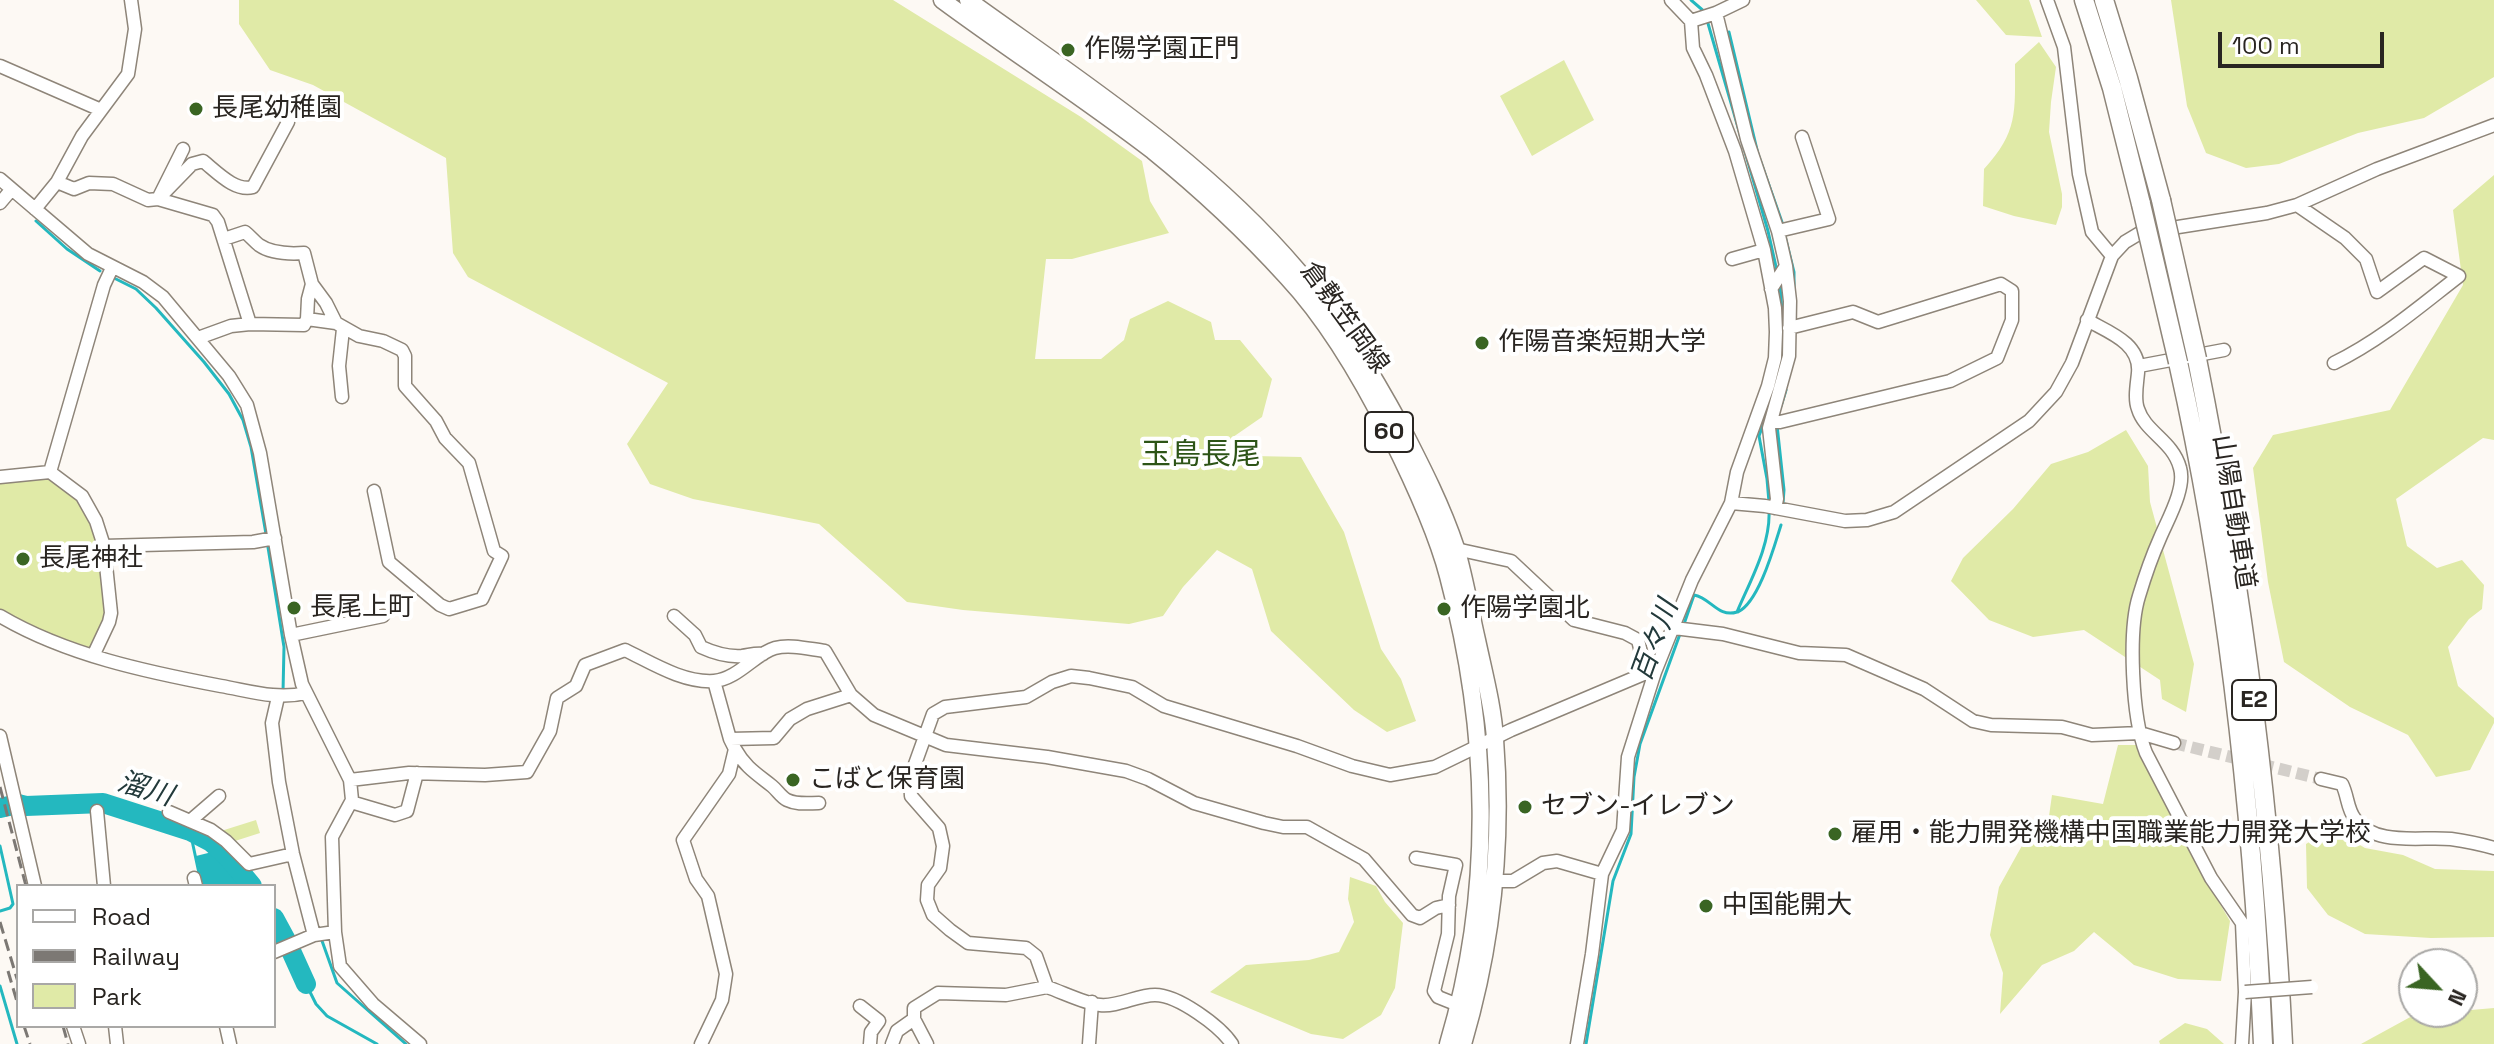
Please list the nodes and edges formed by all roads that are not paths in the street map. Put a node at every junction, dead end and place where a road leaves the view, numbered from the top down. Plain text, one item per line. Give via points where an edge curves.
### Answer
1 (131, 0) edge
2 (942, 0) edge
3 (1671, 0) edge
4 (1743, 0) edge
5 (2047, 0) edge
6 (2084, 0) edge
7 (2104, 0) edge
8 (965, 4) edge
9 (1705, 17) junction
10 (0, 66) edge
11 (101, 110) junction
12 (288, 122) dead end
13 (2494, 125) edge
14 (1802, 137) dead end
15 (1750, 148) junction
16 (183, 149) dead end
17 (1735, 151) junction
18 (0, 179) edge
19 (57, 182) junction
20 (11, 190) junction
21 (158, 199) junction
22 (0, 203) edge
23 (2297, 205) junction
24 (35, 209) junction
25 (1782, 230) junction
26 (224, 239) junction
27 (1764, 250) junction
28 (2112, 256) junction
29 (1732, 259) dead end
30 (112, 268) junction
31 (1785, 268) junction
32 (312, 284) junction
33 (1772, 288) junction
34 (307, 319) junction
35 (2087, 320) junction
36 (250, 324) junction
37 (339, 326) junction
38 (1793, 327) junction
39 (198, 338) junction
40 (2224, 350) dead end
41 (2188, 361) junction
42 (2334, 363) dead end
43 (2139, 366) junction
44 (342, 397) dead end
45 (1768, 424) junction
46 (50, 472) junction
47 (0, 477) edge
48 (374, 491) dead end
49 (1731, 503) junction
50 (1771, 508) junction
51 (274, 538) junction
52 (104, 546) junction
53 (1456, 549) junction
54 (0, 616) edge
55 (383, 616) dead end
56 (674, 616) dead end
57 (1676, 628) junction
58 (291, 635) junction
59 (763, 654) junction
60 (93, 656) junction
61 (1651, 672) junction
62 (714, 681) junction
63 (306, 693) junction
64 (851, 695) junction
65 (282, 697) junction
66 (2140, 733) junction
67 (0, 736) edge
68 (924, 736) junction
69 (1495, 738) junction
70 (2174, 743) tunnel mouth
71 (732, 744) junction
72 (1479, 745) junction
73 (417, 773) junction
74 (2321, 779) tunnel mouth
75 (350, 780) junction
76 (219, 796) dead end
77 (351, 802) junction
78 (819, 803) dead end
79 (97, 811) dead end
80 (169, 812) dead end
81 (190, 821) junction
82 (2494, 848) edge
83 (293, 854) junction
84 (1416, 858) dead end
85 (1602, 874) junction
86 (1494, 881) junction
87 (34, 884) edge
88 (104, 884) edge
89 (1449, 905) junction
90 (321, 934) junction
91 (280, 949) edge
92 (1047, 987) junction
93 (2312, 987) dead end
94 (2245, 992) junction
95 (1092, 1002) junction
96 (1458, 1005) junction
97 (860, 1006) dead end
98 (914, 1019) junction
99 (420, 1044) edge
100 (701, 1044) edge
101 (870, 1044) edge
102 (892, 1044) edge
103 (927, 1044) edge
104 (1089, 1044) edge
105 (1232, 1044) edge
106 (1448, 1044) edge
107 (1463, 1044) edge
108 (1577, 1044) edge
109 (2242, 1044) edge
110 (2263, 1044) edge
111 (2283, 1044) edge

1 - 11 street via 135,29 128,74
2 - 8 main road, 倉敷笠岡線 / 60
3 - 9 street
4 - 9 street
5 - 28 street via 2064,47 2079,174 2092,232
6 - 41 highway, 山陽自動車道 / E2, bridge
7 - 41 highway, 山陽自動車道 / E2, bridge via 2161,200
8 - 53 main road, 倉敷笠岡線 / 60 via 1159,140 1220,190 1298,270 1378,383 1426,474
8 - 72 main road, 倉敷笠岡線 / 60 via 1200,192 1288,279 1329,332 1368,390 1406,467 1448,574
9 - 15 street
9 - 17 street via 1693,48
10 - 11 street
11 - 19 street
12 - 21 street via 253,187 236,186 203,161 192,164
13 - 23 street
14 - 25 street via 1829,219
15 - 17 street
15 - 25 street
16 - 21 street
17 - 27 street
18 - 20 street
19 - 21 street via 74,189 105,183
19 - 24 street
20 - 22 street
20 - 24 street
21 - 26 street via 213,215
23 - 28 street via 2140,233
23 - 42 street via 2366,259 2377,292 2424,258 2459,276 2411,315
24 - 30 street
25 - 31 street
26 - 32 street via 245,232 265,248 304,253
26 - 36 street
27 - 29 street
27 - 33 street
28 - 35 street
30 - 39 street via 163,297
30 - 46 street
31 - 33 street
31 - 38 street
32 - 34 street
32 - 37 street
33 - 45 street via 1775,358 1768,386
34 - 36 street via 304,325
34 - 37 street
35 - 43 street via 2124,341
35 - 50 street via 2056,392 2029,421 1894,512 1845,521
36 - 39 street
37 - 44 street
37 - 48 street via 402,350 405,386 469,463 494,551 502,556 482,599 449,609 389,562
38 - 45 street
38 - 45 street via 1853,312 1878,322 2001,284 2012,291 2012,320 1997,358 1950,381
39 - 51 street via 247,405
40 - 43 street
41 - 110 highway, 山陽自動車道 / E2 via 2236,704
41 - 111 highway, 山陽自動車道 / E2 via 2237,578 2255,703
43 - 66 street via 2137,408 2170,446 2181,471 2133,625
45 - 49 street via 1737,472
45 - 50 street via 1777,499
46 - 47 street
46 - 52 street via 82,496
49 - 50 street
49 - 57 street via 1692,580
51 - 52 street
51 - 58 street
52 - 60 street via 111,617
53 - 61 street via 1511,561 1574,620 1638,640
53 - 69 main road, 倉敷笠岡線 / 60
54 - 60 street
55 - 58 street
56 - 59 street via 710,651
57 - 61 street
57 - 66 street via 1799,653 1846,655 1924,689 1973,721 2062,727 2092,735
58 - 63 street
59 - 62 street
59 - 64 street via 788,647 825,651
60 - 65 street
61 - 69 street
61 - 85 street via 1628,757 1623,830
62 - 71 street
62 - 73 street via 673,673 625,650 606,655 585,665 576,686 557,698 550,731 527,772
63 - 65 street
63 - 75 street
64 - 68 street via 874,715
64 - 71 street via 807,709 774,738
65 - 83 street via 272,723
66 - 70 street
66 - 94 street via 2211,878 2242,923
67 - 87 street
68 - 72 street via 933,714 945,707 1026,697 1071,676 1132,687 1164,706 1390,775 1435,767
68 - 89 street via 946,745 1126,771 1194,803 1264,823 1307,827 1364,859 1412,915 1420,918
68 - 92 street via 910,778 911,796 939,828 943,846 940,868 928,885 933,915 968,943 1026,948 1036,956
69 - 72 street
69 - 86 main road, 倉敷笠岡線 / 60
71 - 78 street via 743,763 783,798
71 - 100 street via 729,774 683,840 696,879 708,896 726,974 722,1000
72 - 96 main road, 倉敷笠岡線 / 60 via 1479,880
73 - 75 street
73 - 77 street via 407,811 395,815
74 - 82 street via 2342,784 2349,811 2369,832
75 - 77 street
76 - 81 street
77 - 90 street via 332,837
79 - 88 street
80 - 81 street
81 - 83 street via 211,830 249,864
83 - 90 street
84 - 89 street via 1456,865
85 - 86 street via 1549,861 1513,881
85 - 108 street
86 - 107 main road, 倉敷笠岡線 / 60
89 - 96 street via 1434,991
90 - 91 street
90 - 99 street via 373,1004
92 - 95 street
92 - 98 street via 1006,995 938,993 914,1008
93 - 94 street, bridge
94 - 109 street
95 - 104 street
95 - 105 street via 1168,997 1210,1021
96 - 106 main road, 倉敷笠岡線 / 60
97 - 101 street via 879,1021
98 - 102 street via 897,1031
98 - 103 street

